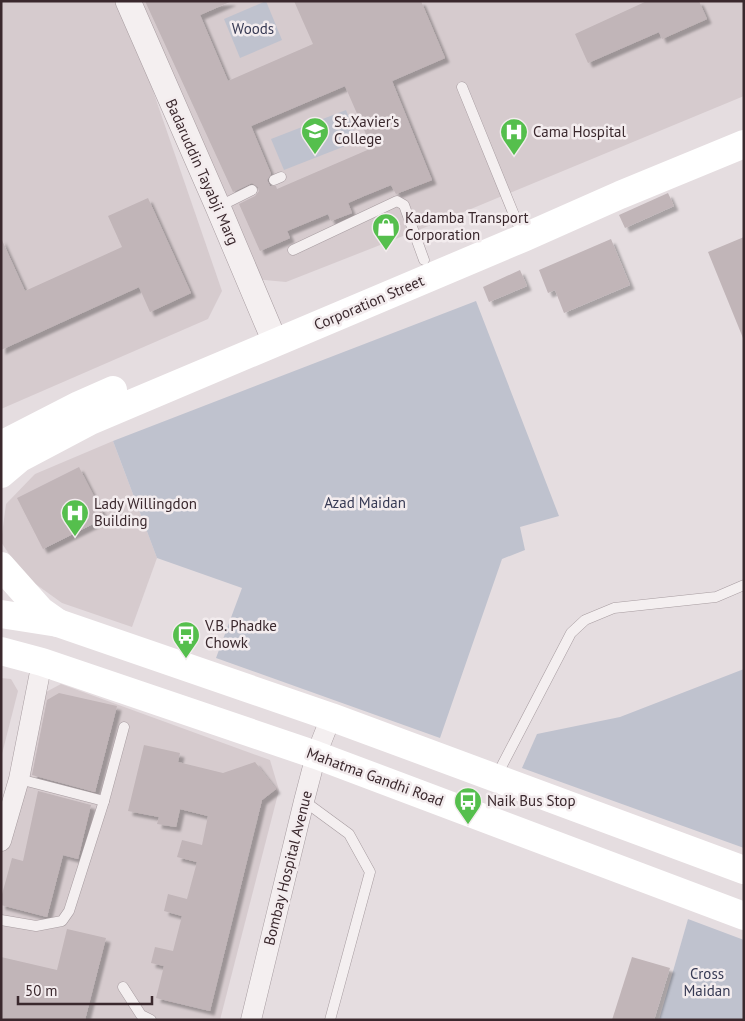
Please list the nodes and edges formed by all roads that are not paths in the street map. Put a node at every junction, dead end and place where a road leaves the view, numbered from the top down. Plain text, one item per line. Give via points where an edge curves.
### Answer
1 (128, 1) edge
2 (462, 87) dead end
3 (744, 125) edge
4 (744, 144) edge
5 (252, 190) dead end
6 (218, 207) junction
7 (520, 230) junction
8 (293, 250) dead end
9 (424, 260) junction
10 (272, 334) junction
11 (1, 445) edge
12 (1, 474) edge
13 (1, 566) edge
14 (744, 585) edge
15 (1, 614) edge
16 (58, 623) junction
17 (1, 651) edge
18 (42, 662) junction
19 (331, 717) junction
20 (124, 727) dead end
21 (316, 755) junction
22 (496, 778) junction
23 (19, 779) junction
24 (104, 801) junction
25 (304, 801) junction
26 (1, 841) edge
27 (744, 870) edge
28 (744, 916) edge
29 (1, 920) edge
30 (122, 987) dead end
31 (151, 1020) edge
32 (251, 1020) edge
33 (330, 1020) edge

1 - 6 street, Badaruddin Tayabji Marg
2 - 7 lane
3 - 7 main road, Corporation Street
4 - 7 main road, Corporation Street via 620,195
5 - 6 lane
6 - 10 street, Badaruddin Tayabji Marg
7 - 9 main road, Corporation Street
7 - 10 main road, Corporation Street
8 - 9 lane via 396,201 404,205
9 - 10 main road, Corporation Street
10 - 11 main road, Corporation Street via 79,405
10 - 12 main road, Corporation Street via 90,421 20,458
13 - 16 main road via 41,611
14 - 22 lane via 716,597 614,608 585,620 571,633
15 - 16 main road
16 - 19 main road
17 - 18 main road, Mahatma Gandhi Road
18 - 21 main road, Mahatma Gandhi Road
18 - 23 street
19 - 21 street, Bombay Hospital Avenue
19 - 22 main road
20 - 24 lane
21 - 25 street, Bombay Hospital Avenue
21 - 28 main road, Mahatma Gandhi Road
22 - 27 main road
23 - 24 lane
23 - 26 street
24 - 29 lane via 69,911 62,921 36,926
25 - 32 street, Bombay Hospital Avenue
25 - 33 lane via 349,834 370,872
30 - 31 lane via 141,1015

